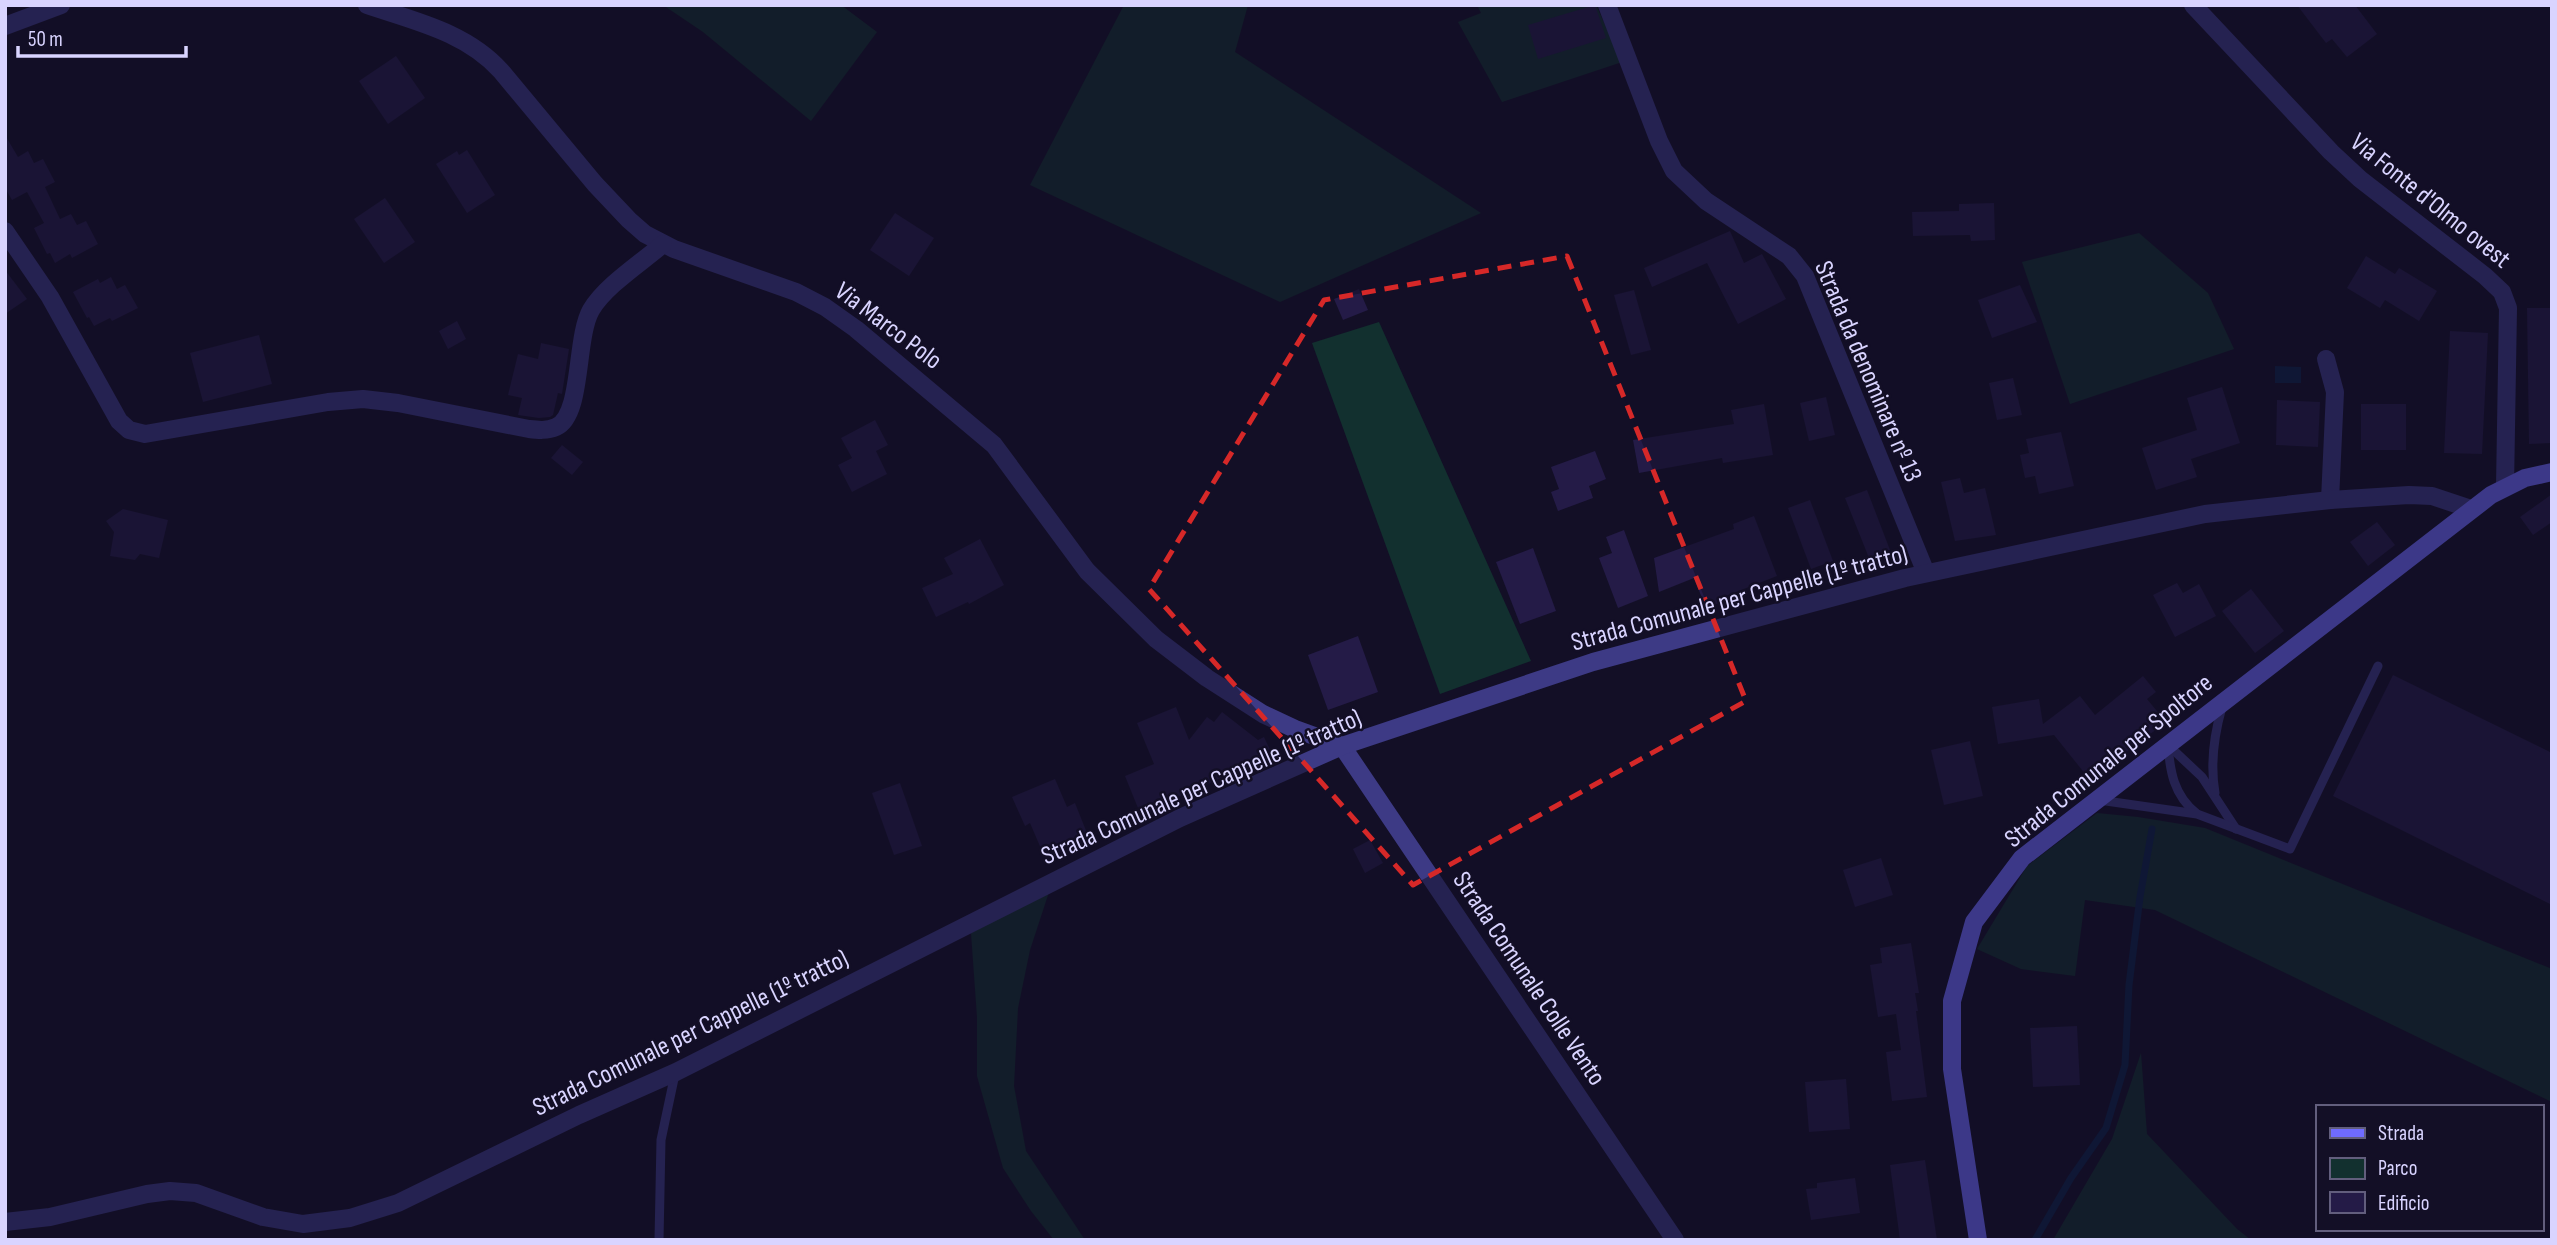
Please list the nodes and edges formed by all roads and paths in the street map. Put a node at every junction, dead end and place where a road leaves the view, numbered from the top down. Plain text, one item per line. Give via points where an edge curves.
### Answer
1 (61, 5) edge
2 (367, 5) edge
3 (1607, 5) edge
4 (2193, 5) edge
5 (5, 26) edge
6 (5, 231) edge
7 (663, 244) junction
8 (2326, 359) dead end
9 (2552, 472) edge
10 (2505, 486) junction
11 (2330, 500) junction
12 (2471, 509) junction
13 (1926, 573) junction
14 (2378, 666) dead end
15 (2224, 701) junction
16 (2168, 745) junction
17 (1342, 746) junction
18 (2216, 795) junction
19 (2097, 800) junction
20 (2197, 814) junction
21 (2236, 829) junction
22 (676, 1072) junction
23 (5, 1222) edge
24 (659, 1240) edge
25 (1675, 1240) edge
26 (1978, 1240) edge

1 - 5 street
2 - 7 street, Via Marco Polo via 443,31 483,53 622,214
3 - 13 street, Strada da denominare nº 13 via 1674,170 1706,201 1789,256 1805,276
4 - 10 street, Via Fonte d'Olmo ovest via 2360,179 2502,292 2508,308
6 - 7 street via 50,297 119,421 128,430 145,434 363,399 529,429 558,427 572,406 580,341 590,312 606,292
7 - 17 street, Via Marco Polo via 796,292 866,336 994,445 1087,571 1156,639 1263,714
8 - 11 street via 2335,392
9 - 10 street, Strada Comunale per Spoltore
10 - 12 street, Strada Comunale per Spoltore
11 - 12 street, Strada Comunale per Cappelle (1º tratto) via 2420,495
11 - 13 street, Strada Comunale per Cappelle (1º tratto) via 2191,517
12 - 15 street, Strada Comunale per Spoltore
13 - 17 street, Strada Comunale per Cappelle (1º tratto) via 1593,662
14 - 21 lane via 2290,849
15 - 16 street, Strada Comunale per Spoltore
15 - 18 lane via 2214,749
16 - 18 lane
16 - 19 street, Strada Comunale per Spoltore
16 - 20 lane via 2169,771 2186,805
17 - 22 street, Strada Comunale per Cappelle (1º tratto) via 1180,818
17 - 25 street, Strada Comunale Colle Vento
18 - 21 lane
19 - 20 lane
19 - 26 street, Strada Comunale per Spoltore via 2022,858 1974,922 1952,1001 1952,1069
20 - 21 lane
22 - 23 street, Strada Comunale per Cappelle (1º tratto) via 412,1197 351,1218 292,1223 182,1191
22 - 24 lane via 661,1140

